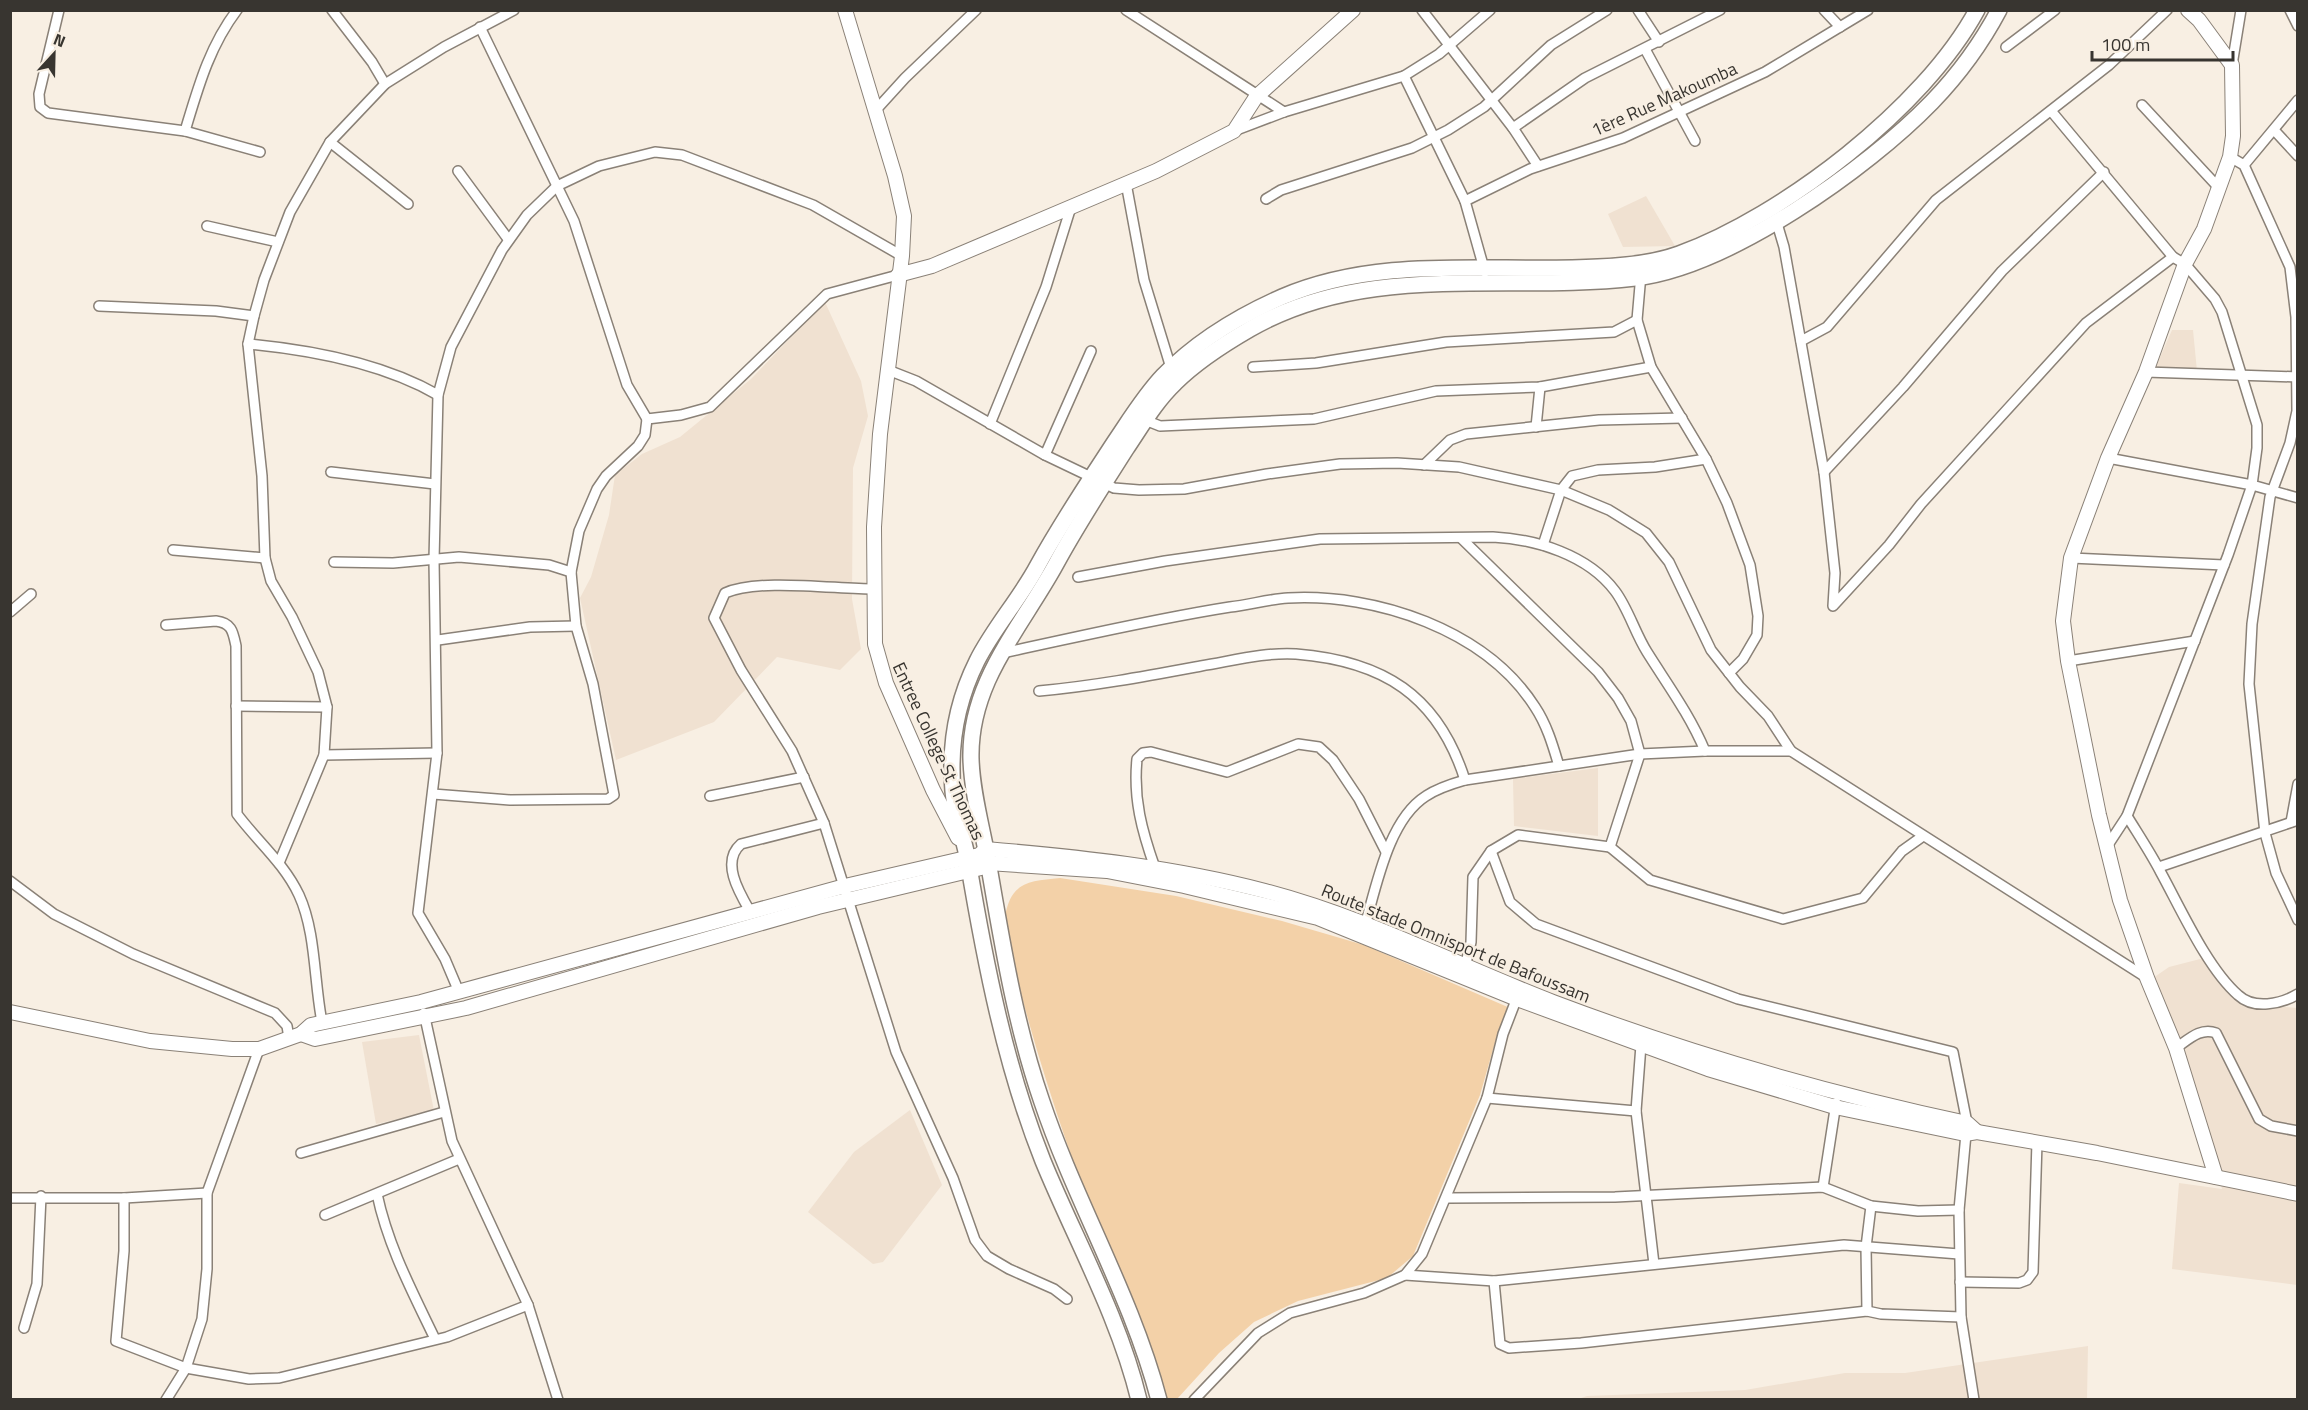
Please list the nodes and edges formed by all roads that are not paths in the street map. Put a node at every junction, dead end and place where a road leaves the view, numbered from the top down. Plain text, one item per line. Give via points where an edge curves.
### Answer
1 (59, 10) edge
2 (237, 10) edge
3 (332, 10) edge
4 (514, 10) edge
5 (845, 10) edge
6 (976, 10) edge
7 (1126, 10) edge
8 (1353, 10) edge
9 (1422, 10) edge
10 (1490, 10) edge
11 (1607, 10) edge
12 (1638, 10) edge
13 (1719, 10) edge
14 (1824, 10) edge
15 (1868, 10) edge
16 (1977, 10) edge
17 (1999, 10) edge
18 (2055, 10) edge
19 (2167, 10) edge
20 (2188, 10) edge
21 (2241, 10) edge
22 (2290, 10) edge
23 (2298, 26) edge
24 (480, 27) junction
25 (1840, 27) junction
26 (1659, 42) junction
27 (1449, 45) junction
28 (2006, 47) dead end
29 (1645, 49) junction
30 (2232, 65) junction
31 (1404, 76) junction
32 (385, 84) junction
33 (1256, 97) junction
34 (1491, 100) junction
35 (2298, 100) edge
36 (2142, 105) dead end
37 (875, 111) junction
38 (2052, 111) junction
39 (1284, 112) junction
40 (1678, 112) junction
41 (1513, 128) junction
42 (2274, 130) junction
43 (185, 131) junction
44 (1234, 131) junction
45 (1433, 138) junction
46 (1695, 141) dead end
47 (330, 142) junction
48 (260, 152) dead end
49 (2298, 156) edge
50 (2230, 157) junction
51 (2244, 165) junction
52 (1538, 166) junction
53 (458, 171) dead end
54 (2104, 172) junction
55 (1126, 183) junction
56 (557, 186) junction
57 (2219, 188) junction
58 (1266, 199) dead end
59 (1465, 201) junction
60 (408, 204) dead end
61 (1071, 207) junction
62 (1774, 215) junction
63 (207, 226) dead end
64 (508, 239) junction
65 (278, 242) junction
66 (902, 256) junction
67 (2179, 261) junction
68 (1641, 270) junction
69 (898, 275) junction
70 (1485, 276) junction
71 (99, 306) dead end
72 (254, 316) junction
73 (1637, 321) junction
74 (1801, 341) junction
75 (248, 344) junction
76 (1091, 351) dead end
77 (1253, 367) dead end
78 (1651, 367) junction
79 (1171, 368) junction
80 (888, 370) junction
81 (2146, 372) junction
82 (2244, 376) junction
83 (2297, 377) edge
84 (1540, 387) junction
85 (438, 394) junction
86 (1682, 418) junction
87 (647, 419) junction
88 (1145, 420) junction
89 (990, 424) junction
90 (1536, 427) junction
91 (1045, 455) junction
92 (2108, 458) junction
93 (1706, 459) junction
94 (1424, 465) junction
95 (331, 472) dead end
96 (1824, 472) junction
97 (1097, 481) junction
98 (435, 484) junction
99 (2252, 485) junction
100 (1560, 490) junction
101 (2273, 490) junction
102 (2298, 498) edge
103 (1461, 538) junction
104 (1543, 544) junction
105 (173, 550) dead end
106 (265, 558) junction
107 (2071, 558) junction
108 (434, 560) junction
109 (334, 562) dead end
110 (2224, 565) junction
111 (571, 572) junction
112 (1078, 577) dead end
113 (874, 589) junction
114 (32, 594) dead end
115 (10, 612) edge
116 (166, 625) dead end
117 (576, 626) junction
118 (438, 640) junction
119 (2195, 641) junction
120 (1000, 653) junction
121 (2068, 661) junction
122 (1729, 673) junction
123 (1039, 691) dead end
124 (236, 705) junction
125 (327, 707) junction
126 (1705, 751) junction
127 (1791, 751) junction
128 (437, 753) junction
129 (1640, 754) junction
130 (324, 755) junction
131 (1559, 766) junction
132 (804, 777) junction
133 (1465, 780) junction
134 (2298, 784) edge
135 (433, 794) junction
136 (710, 796) dead end
137 (2127, 816) junction
138 (2294, 821) edge
139 (824, 823) junction
140 (2265, 833) junction
141 (1923, 836) junction
142 (1610, 847) junction
143 (2106, 848) junction
144 (1491, 851) junction
145 (1386, 852) junction
146 (987, 856) junction
147 (968, 862) junction
148 (279, 863) junction
149 (2159, 867) junction
150 (1155, 868) junction
151 (10, 881) edge
152 (845, 893) junction
153 (751, 913) junction
154 (2298, 921) edge
155 (1364, 929) junction
156 (1465, 967) junction
157 (2147, 978) junction
158 (459, 992) junction
159 (1519, 994) junction
160 (2298, 994) edge
161 (421, 1002) junction
162 (10, 1012) edge
163 (424, 1016) junction
164 (322, 1022) junction
165 (295, 1036) junction
166 (1641, 1046) junction
167 (2176, 1048) junction
168 (259, 1049) junction
169 (1710, 1063) junction
170 (1486, 1098) junction
171 (1836, 1101) junction
172 (1636, 1111) junction
173 (444, 1112) junction
174 (1970, 1130) junction
175 (2298, 1131) edge
176 (2037, 1142) junction
177 (301, 1154) dead end
178 (459, 1160) junction
179 (2216, 1177) junction
180 (1823, 1187) junction
181 (207, 1193) junction
182 (377, 1194) junction
183 (2298, 1194) edge
184 (1645, 1195) junction
185 (41, 1196) junction
186 (10, 1198) edge
187 (124, 1198) junction
188 (1448, 1198) junction
189 (1871, 1206) junction
190 (1959, 1210) junction
191 (325, 1215) dead end
192 (1866, 1248) junction
193 (1959, 1254) junction
194 (1654, 1264) junction
195 (1405, 1275) junction
196 (1494, 1281) junction
197 (1960, 1282) junction
198 (1067, 1299) dead end
199 (528, 1305) junction
200 (1867, 1311) junction
201 (1961, 1317) junction
202 (24, 1328) dead end
203 (435, 1339) junction
204 (186, 1368) junction
205 (166, 1400) edge
206 (558, 1400) edge
207 (1139, 1400) edge
208 (1159, 1400) edge
209 (1194, 1400) edge
210 (1974, 1400) edge

1 - 43 street via 39,94 40,107 48,113
2 - 43 street via 204,69
3 - 32 street
4 - 24 street
5 - 37 street, Entree College St Thomas
6 - 37 street
7 - 33 street
8 - 33 street
9 - 27 street
10 - 27 street
11 - 34 street via 1551,45
12 - 26 street
13 - 26 street
14 - 25 street
15 - 25 street, 1ère Rue Makoumba
16 - 62 main road via 1953,49 1891,118
17 - 62 main road via 1968,60 1924,110 1879,150
18 - 28 street
19 - 38 street via 2109,65
20 - 30 street
21 - 30 street
22 - 23 street
24 - 32 street
24 - 56 street
25 - 40 street, 1ère Rue Makoumba via 1766,72
26 - 29 street
27 - 31 street
27 - 34 street
29 - 40 street
29 - 41 street via 1565,90
30 - 50 street
31 - 39 street
31 - 45 street
32 - 47 street
33 - 39 street
33 - 44 street
34 - 41 street
34 - 45 street
35 - 42 street
36 - 57 street
37 - 66 street, Entree College St Thomas via 904,216
38 - 54 street
38 - 74 street via 1936,200 1827,327
39 - 44 street
40 - 46 street
40 - 52 street, 1ère Rue Makoumba via 1623,138
41 - 52 street
42 - 49 street
42 - 51 street
43 - 48 street
44 - 55 street
45 - 58 street via 1281,190
45 - 59 street
47 - 60 street
47 - 65 street via 290,212
50 - 51 street
50 - 57 street
51 - 83 street via 2290,267
52 - 59 street, 1ère Rue Makoumba
53 - 64 street
54 - 67 street
54 - 96 street via 2002,271
55 - 61 street
55 - 79 street via 1144,280
56 - 64 street
56 - 66 street via 620,160 655,152 682,155 813,205
56 - 87 street via 580,234 627,386
57 - 67 street via 2204,229
59 - 70 street
61 - 69 street via 932,266
61 - 89 street via 1046,287
62 - 68 main road via 1732,246 1687,267
62 - 74 street
63 - 65 street
64 - 85 street via 451,347
65 - 72 street
66 - 69 street, Entree College St Thomas
67 - 81 street
67 - 82 street via 2215,299
67 - 96 street via 2086,323 1833,606 1835,573
68 - 70 main road
68 - 73 street
69 - 80 street, Entree College St Thomas
69 - 87 street via 827,294 710,407 681,416
70 - 79 main road via 1407,269 1339,278 1283,297 1232,323
70 - 88 main road via 1339,294 1291,309 1254,326 1201,362 1174,384
71 - 72 street
72 - 75 street
73 - 77 street via 1614,332 1446,342 1317,363
73 - 78 street
74 - 96 street
75 - 85 street via 297,348 363,366
75 - 106 street via 262,476
76 - 91 street
78 - 84 street
78 - 86 street
79 - 97 main road via 1143,402
80 - 89 street via 916,381
80 - 113 street, Entree College St Thomas via 879,446
81 - 82 street
81 - 92 street
82 - 83 street
82 - 99 street via 2257,425
83 - 101 street via 2297,411
84 - 88 street via 1436,391 1314,419 1160,426
84 - 90 street
85 - 98 street
86 - 90 street via 1599,420
86 - 93 street
87 - 111 street via 645,435 638,446 606,476 593,496 579,531
88 - 97 main road
89 - 91 street
90 - 94 street via 1458,436
91 - 97 street
92 - 99 street
92 - 107 street
93 - 100 street via 1584,472 1572,476
93 - 122 street via 1744,546 1758,616 1753,644
94 - 97 street via 1340,464 1184,489 1114,488
94 - 100 street via 1459,467
95 - 98 street
97 - 120 main road via 1040,593
97 - 147 main road via 977,661 965,689 955,722 952,761 953,795
98 - 108 street
99 - 101 street
99 - 110 street
100 - 104 street
100 - 122 street via 1609,510 1646,533 1669,562 1711,650
101 - 102 street
101 - 140 street via 2252,624 2249,684
103 - 104 street via 1517,538
103 - 112 street via 1320,539
103 - 129 street via 1598,672 1631,721
104 - 126 street via 1585,565 1616,592 1633,629
105 - 106 street
106 - 125 street via 271,581 318,672
107 - 110 street
107 - 121 street via 2063,621
108 - 109 street
108 - 111 street via 459,557 518,561
108 - 118 street
110 - 119 street
111 - 117 street
113 - 132 street via 737,588 725,594 717,607 714,618
113 - 147 street, Entree College St Thomas via 879,666
114 - 115 street
116 - 124 street via 216,621 231,627 236,646
117 - 118 street via 530,627
117 - 135 street via 594,684 614,785 612,798 510,800
118 - 128 street
119 - 121 street
119 - 137 street
120 - 131 street via 1168,616 1288,598 1347,601 1389,609 1448,631 1523,690 1546,727
120 - 146 main road via 984,685 972,733 975,798
121 - 143 street
122 - 127 street via 1768,716
123 - 133 street via 1294,654 1351,663 1390,679 1426,706 1444,729
124 - 125 street
124 - 148 street via 237,814
125 - 130 street
126 - 127 street
126 - 129 street
127 - 141 street
128 - 130 street
128 - 135 street
129 - 131 street
129 - 142 street
130 - 148 street
131 - 133 street
132 - 136 street
132 - 139 street
133 - 145 street via 1424,796
134 - 138 street
135 - 158 street via 418,913
137 - 143 street
137 - 149 street
138 - 140 street
139 - 152 street
139 - 153 street via 741,844 734,850 734,877
140 - 149 street
140 - 154 street via 2276,873
141 - 142 street via 1902,851 1863,898 1784,919 1650,880
141 - 157 street
142 - 144 street via 1518,835
143 - 157 street
144 - 156 street via 1473,877 1471,942
144 - 174 street via 1510,902 1536,924 1738,999 1953,1052
145 - 150 street via 1359,799 1333,759 1319,747 1298,744 1227,772 1151,752 1137,759 1135,792 1137,813
145 - 155 street
146 - 147 street, Route stade Omnisport de Bafoussam via 981,868
146 - 150 street, Route stade Omnisport de Bafoussam
146 - 155 street, Route stade Omnisport de Bafoussam via 1107,871
146 - 208 main road via 1002,946 1042,1102 1140,1339
147 - 152 street, Route stade Omnisport de Bafoussam
147 - 207 main road via 994,994 1018,1088 1042,1157 1112,1322
148 - 164 street via 299,896 309,934
149 - 160 street via 2190,927 2238,995 2255,1003 2277,1004
150 - 155 street, Route stade Omnisport de Bafoussam via 1265,891
151 - 165 street via 54,914 134,954 275,1013
152 - 153 street
152 - 163 street via 520,993
152 - 198 street via 896,1052 953,1179 975,1240 987,1256
153 - 158 street
155 - 156 street, Route stade Omnisport de Bafoussam
155 - 159 street, Route stade Omnisport de Bafoussam
156 - 159 street, Route stade Omnisport de Bafoussam
157 - 167 street
158 - 161 street
159 - 166 street, Route stade Omnisport de Bafoussam
159 - 169 street, Route stade Omnisport de Bafoussam via 1643,1035
159 - 170 street via 1503,1034
161 - 163 street
161 - 164 street
162 - 168 street via 150,1041
163 - 165 street via 315,1039
163 - 173 street
164 - 165 street
165 - 168 street
166 - 169 street, Route stade Omnisport de Bafoussam
166 - 172 street
167 - 175 street via 2199,1033 2216,1033 2259,1119 2271,1126
167 - 179 street
168 - 181 street
169 - 171 street, Route stade Omnisport de Bafoussam
170 - 172 street
170 - 188 street
171 - 174 street, Route stade Omnisport de Bafoussam
171 - 180 street
172 - 184 street
173 - 177 street
173 - 178 street
174 - 176 street, Route stade Omnisport de Bafoussam
174 - 190 street
176 - 179 street, Route stade Omnisport de Bafoussam
176 - 197 street via 2033,1272 2019,1283
178 - 182 street
178 - 199 street
179 - 183 street, Route stade Omnisport de Bafoussam
180 - 184 street
180 - 189 street
181 - 187 street
181 - 204 street via 205,1302
182 - 191 street
182 - 203 street via 385,1230
184 - 188 street
184 - 194 street
185 - 186 street
185 - 187 street
185 - 202 street via 37,1284
187 - 204 street via 116,1341
188 - 195 street via 1422,1254
189 - 190 street
189 - 192 street
190 - 193 street
192 - 193 street
192 - 194 street via 1844,1245
192 - 200 street
193 - 197 street
194 - 196 street
195 - 196 street
195 - 209 street via 1364,1293 1290,1313 1258,1333
196 - 200 street via 1500,1344 1509,1348
197 - 201 street
199 - 203 street
199 - 206 street
200 - 201 street
201 - 210 street
203 - 204 street via 279,1378 249,1379
204 - 205 street

